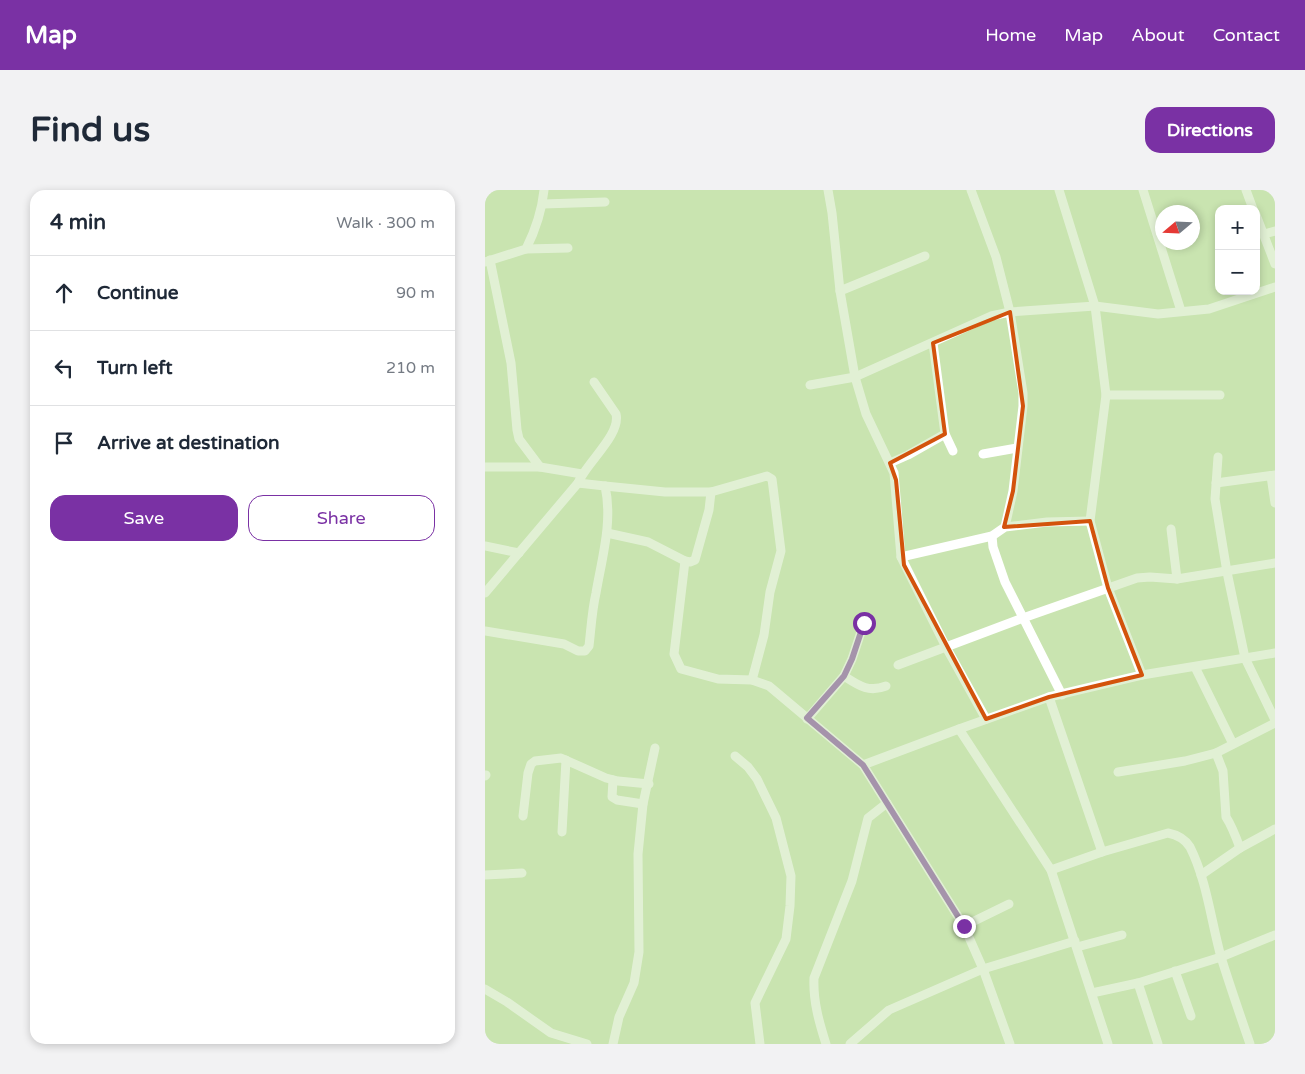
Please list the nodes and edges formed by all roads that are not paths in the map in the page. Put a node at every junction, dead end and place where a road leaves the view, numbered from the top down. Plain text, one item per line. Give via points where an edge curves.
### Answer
1 (544, 190) edge
2 (828, 190) edge
3 (971, 190) edge
4 (1059, 190) edge
5 (1143, 190) edge
6 (1246, 190) edge
7 (605, 202) dead end
8 (543, 204) junction
9 (1252, 205) edge
10 (1260, 224) edge
11 (1275, 231) edge
12 (1264, 234) junction
13 (568, 248) dead end
14 (526, 249) junction
15 (925, 256) dead end
16 (488, 262) edge
17 (1275, 264) edge
18 (1275, 287) edge
19 (840, 291) junction
20 (1095, 306) junction
21 (1181, 311) junction
22 (1010, 312) junction
23 (933, 344) junction
24 (855, 377) junction
25 (594, 382) dead end
26 (810, 386) dead end
27 (1106, 395) junction
28 (1220, 395) dead end
29 (945, 434) junction
30 (1017, 448) junction
31 (953, 450) dead end
32 (983, 454) dead end
33 (1218, 457) dead end
34 (890, 462) junction
35 (485, 467) edge
36 (540, 467) junction
37 (1273, 475) edge
38 (580, 479) junction
39 (1216, 483) junction
40 (605, 486) junction
41 (711, 492) junction
42 (1275, 503) edge
43 (1090, 522) junction
44 (1005, 527) junction
45 (1171, 529) dead end
46 (607, 533) junction
47 (992, 536) junction
48 (485, 546) edge
49 (519, 553) junction
50 (901, 557) junction
51 (685, 561) junction
52 (1275, 562) edge
53 (1227, 572) junction
54 (1177, 579) junction
55 (1108, 588) junction
56 (485, 593) edge
57 (1023, 618) junction
58 (864, 623) dead end
59 (485, 631) edge
60 (946, 647) junction
61 (1275, 653) edge
62 (1245, 658) junction
63 (898, 665) dead end
64 (1195, 667) junction
65 (1142, 675) junction
66 (844, 676) junction
67 (752, 680) junction
68 (886, 686) dead end
69 (1062, 696) junction
70 (1049, 697) junction
71 (807, 718) junction
72 (986, 719) junction
73 (1275, 721) edge
74 (959, 729) junction
75 (1233, 744) junction
76 (655, 748) dead end
77 (1216, 753) junction
78 (735, 756) dead end
79 (566, 760) junction
80 (863, 765) junction
81 (1118, 772) dead end
82 (613, 780) junction
83 (649, 784) junction
84 (887, 803) junction
85 (643, 804) junction
86 (523, 816) dead end
87 (1275, 828) edge
88 (562, 832) dead end
89 (1241, 848) junction
90 (1102, 852) junction
91 (1051, 870) junction
92 (523, 873) dead end
93 (485, 875) edge
94 (1201, 875) junction
95 (1009, 904) dead end
96 (964, 926) junction
97 (1122, 935) dead end
98 (1275, 935) edge
99 (1075, 944) junction
100 (1221, 957) junction
101 (983, 969) junction
102 (1175, 971) junction
103 (1138, 983) junction
104 (485, 989) edge
105 (1092, 994) junction
106 (1191, 1016) dead end
107 (587, 1044) edge
108 (613, 1044) edge
109 (759, 1044) edge
110 (826, 1044) edge
111 (850, 1044) edge
112 (1010, 1044) edge
113 (1108, 1044) edge
114 (1158, 1044) edge
115 (1250, 1044) edge

1 - 8 street
2 - 19 street
3 - 22 street
4 - 20 street
5 - 21 street
6 - 9 street
7 - 8 street
8 - 14 street
10 - 12 street
11 - 12 street
12 - 17 street
13 - 14 street
14 - 16 street
15 - 19 street
16 - 36 street via 511,364 519,439
18 - 21 street via 1209,309
19 - 24 street
20 - 21 street via 1158,314
20 - 22 street
20 - 27 street
22 - 23 street via 991,316
22 - 30 street via 1023,399
23 - 24 street
23 - 29 street
24 - 26 street
24 - 34 street via 866,414
25 - 38 street via 617,420 606,443
27 - 28 street
27 - 43 street
29 - 31 street
29 - 34 street
30 - 32 street
30 - 44 street via 1013,491
33 - 39 street
34 - 50 street via 896,480
35 - 36 street
36 - 38 street
37 - 39 street
37 - 42 street
38 - 40 street
38 - 49 street
39 - 53 street via 1215,498
40 - 41 street via 665,492
40 - 46 street
41 - 51 street via 695,560
41 - 67 street via 767,476 773,483 781,551 769,592
43 - 44 street via 1047,522
43 - 55 street
44 - 47 street
45 - 54 street
46 - 51 street via 648,542
46 - 59 street via 589,646 585,651 564,644
47 - 50 street
47 - 57 street via 1005,582
48 - 49 street
49 - 56 street
50 - 60 street
51 - 67 street via 674,654 681,670 718,679
52 - 53 street
53 - 54 street
53 - 62 street
54 - 55 street via 1150,576
55 - 57 street
55 - 65 street
57 - 60 street
57 - 69 street
58 - 66 street
60 - 63 street
60 - 72 street
61 - 62 street
62 - 64 street
62 - 73 street
64 - 65 street
64 - 75 street
65 - 69 street
66 - 68 street via 863,689
66 - 71 street
67 - 71 street via 769,686
69 - 70 street
70 - 72 street
70 - 90 street
71 - 80 street
72 - 74 street
73 - 75 street
74 - 80 street
74 - 91 street
75 - 77 street
76 - 83 street
77 - 81 street
77 - 89 street via 1223,771 1226,817
78 - 109 street via 757,779 776,818 791,876 785,939 755,1003
79 - 82 street
79 - 86 street via 561,758 531,764
79 - 88 street
80 - 84 street
82 - 83 street
82 - 85 street via 612,796 617,800
83 - 85 street
84 - 96 street
84 - 110 street via 868,818 852,881 814,978 818,1019
85 - 108 street via 638,854 639,952 634,983 619,1017
87 - 89 street
89 - 94 street
90 - 91 street
90 - 94 street via 1169,833 1176,834 1189,846
91 - 99 street
92 - 93 street
94 - 100 street
95 - 96 street
96 - 101 street
97 - 99 street
98 - 100 street
99 - 101 street
99 - 105 street
100 - 102 street
100 - 115 street
101 - 111 street via 889,1010
101 - 112 street
102 - 103 street
102 - 106 street
103 - 105 street
103 - 114 street
104 - 107 street via 551,1033
105 - 113 street

